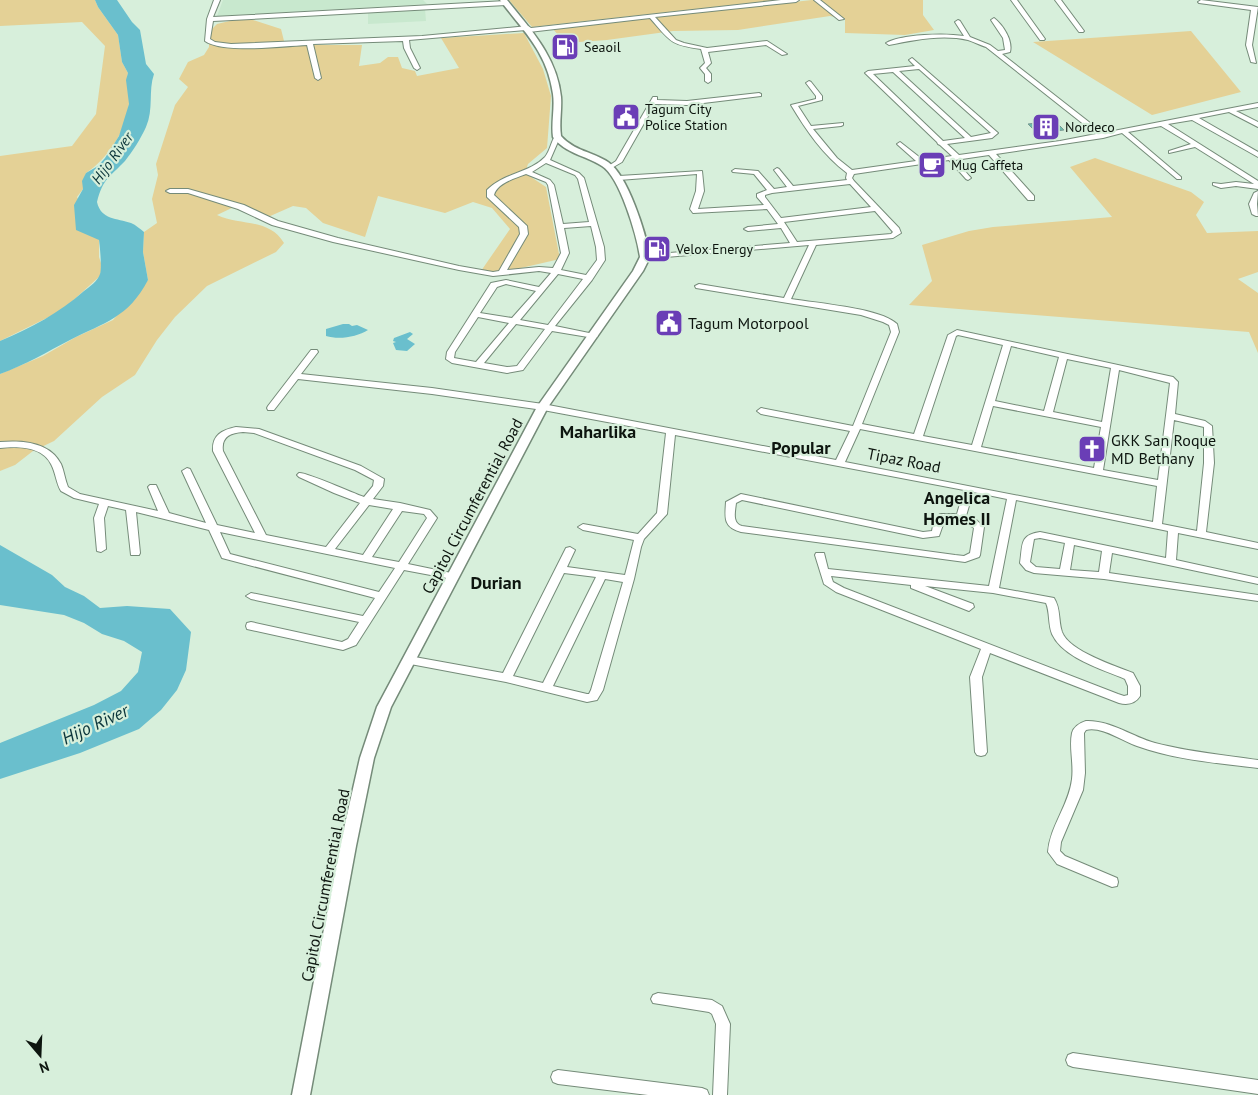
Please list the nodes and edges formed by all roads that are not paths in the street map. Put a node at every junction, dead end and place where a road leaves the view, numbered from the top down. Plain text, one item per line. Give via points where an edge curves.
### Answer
1 (217, 0) edge
2 (796, 0) edge
3 (818, 0) edge
4 (1014, 0) edge
5 (1058, 0) edge
6 (504, 2) edge
7 (1201, 2) dead end
8 (1210, 2) edge
9 (1256, 9) edge
10 (650, 16) junction
11 (210, 18) junction
12 (841, 18) dead end
13 (994, 20) dead end
14 (958, 22) dead end
15 (1255, 27) edge
16 (529, 29) junction
17 (943, 29) dead end
18 (1081, 31) dead end
19 (946, 37) junction
20 (968, 38) junction
21 (406, 39) junction
22 (1042, 39) dead end
23 (310, 42) junction
24 (889, 42) dead end
25 (1250, 49) junction
26 (706, 50) junction
27 (1258, 50) edge
28 (997, 53) junction
29 (784, 54) dead end
30 (912, 60) dead end
31 (1254, 62) dead end
32 (920, 67) junction
33 (417, 68) dead end
34 (894, 70) junction
35 (318, 78) dead end
36 (708, 82) dead end
37 (809, 83) dead end
38 (758, 95) dead end
39 (1258, 104) edge
40 (1230, 110) junction
41 (1192, 117) junction
42 (841, 124) dead end
43 (1162, 124) junction
44 (1258, 125) edge
45 (810, 128) junction
46 (1123, 131) junction
47 (1103, 136) junction
48 (557, 137) junction
49 (969, 138) junction
50 (940, 143) junction
51 (900, 144) dead end
52 (1196, 145) junction
53 (1171, 152) dead end
54 (991, 153) junction
55 (1258, 155) edge
56 (954, 157) junction
57 (545, 160) junction
58 (921, 162) junction
59 (610, 167) junction
60 (777, 170) dead end
61 (735, 171) dead end
62 (527, 172) junction
63 (852, 172) junction
64 (619, 178) junction
65 (968, 178) dead end
66 (1179, 178) dead end
67 (852, 182) junction
68 (1215, 184) dead end
69 (1258, 185) edge
70 (791, 188) junction
71 (772, 190) junction
72 (170, 191) dead end
73 (1258, 193) edge
74 (1031, 198) dead end
75 (1256, 205) edge
76 (768, 206) junction
77 (877, 209) junction
78 (1256, 214) dead end
79 (781, 223) junction
80 (592, 224) junction
81 (559, 226) junction
82 (748, 230) dead end
83 (813, 244) junction
84 (794, 245) junction
85 (645, 257) junction
86 (556, 271) junction
87 (502, 273) junction
88 (589, 278) junction
89 (699, 286) dead end
90 (539, 289) junction
91 (787, 299) junction
92 (475, 314) junction
93 (514, 320) junction
94 (550, 328) junction
95 (594, 336) junction
96 (1008, 344) junction
97 (314, 352) dead end
98 (1064, 355) junction
99 (478, 365) junction
100 (1115, 367) junction
101 (296, 376) junction
102 (990, 403) junction
103 (543, 407) junction
104 (271, 408) dead end
105 (761, 410) dead end
106 (1048, 414) junction
107 (1170, 416) junction
108 (1105, 425) junction
109 (856, 427) junction
110 (671, 431) junction
111 (918, 437) junction
112 (0, 445) edge
113 (976, 448) junction
114 (839, 464) junction
115 (187, 471) dead end
116 (1098, 472) junction
117 (302, 475) dead end
118 (1162, 484) junction
119 (154, 488) dead end
120 (969, 488) junction
121 (1012, 497) junction
122 (365, 501) junction
123 (104, 502) junction
124 (400, 506) junction
125 (131, 507) junction
126 (165, 515) junction
127 (961, 518) junction
128 (1157, 526) junction
129 (583, 527) dead end
130 (214, 528) junction
131 (1173, 530) junction
132 (1201, 535) junction
133 (262, 537) junction
134 (640, 538) junction
135 (1070, 542) junction
136 (1258, 546) edge
137 (101, 549) dead end
138 (570, 550) dead end
139 (1107, 550) junction
140 (328, 551) junction
141 (135, 553) dead end
142 (820, 556) dead end
143 (366, 558) junction
144 (1171, 563) junction
145 (403, 566) junction
146 (561, 569) junction
147 (824, 572) junction
148 (1064, 573) junction
149 (602, 575) junction
150 (452, 576) junction
151 (1104, 576) junction
152 (1225, 576) junction
153 (629, 579) junction
154 (905, 581) junction
155 (1258, 581) edge
156 (993, 590) junction
157 (1222, 593) junction
158 (251, 596) dead end
159 (383, 596) junction
160 (1258, 598) edge
161 (969, 607) dead end
162 (366, 620) junction
163 (251, 626) dead end
164 (987, 648) junction
165 (408, 660) junction
166 (506, 678) junction
167 (546, 689) junction
168 (981, 752) dead end
169 (1258, 764) edge
170 (1112, 882) dead end
171 (658, 999) dead end
172 (1073, 1060) dead end
173 (558, 1078) dead end
174 (1258, 1087) edge
175 (301, 1095) edge
176 (702, 1095) edge
177 (720, 1095) edge

1 - 11 street
2 - 10 street
3 - 12 street
4 - 22 street
5 - 18 street
6 - 11 street
6 - 16 main road
7 - 8 street
8 - 9 street
9 - 15 street
10 - 16 street
10 - 26 street via 674,41
11 - 23 street via 207,40 213,44 242,46
13 - 28 street via 1009,46 1008,51
14 - 20 street
15 - 25 street
16 - 21 street
16 - 48 main road via 543,49 553,76 558,97
17 - 19 street
19 - 20 street
19 - 24 street
20 - 28 street
21 - 23 street
21 - 33 street
23 - 35 street
25 - 27 street
25 - 31 street
26 - 29 street via 767,43
26 - 36 street via 708,63 703,68 708,74
28 - 47 street
30 - 32 street
32 - 34 street
32 - 49 street via 995,134
34 - 49 street
34 - 50 street via 868,73
37 - 45 street via 819,100 794,105
38 - 59 street via 687,103 654,100 619,162
39 - 40 street
40 - 41 street
40 - 44 street
41 - 43 street
41 - 55 street
42 - 45 street
43 - 46 street
43 - 52 street
45 - 63 street
46 - 47 street
46 - 66 street
47 - 54 street
48 - 57 street
48 - 59 main road via 566,145
49 - 50 street
50 - 56 street
51 - 58 street
52 - 53 street
52 - 69 street
54 - 56 street
54 - 74 street
56 - 58 street
56 - 65 street
57 - 62 street
57 - 80 street via 581,178
58 - 63 street
59 - 64 main road
60 - 70 street
61 - 71 street via 756,172
62 - 81 street via 550,183
62 - 87 street via 495,185 491,190 490,195 523,226 524,234
63 - 67 street via 849,178
64 - 76 street via 700,172 696,211
64 - 85 main road
67 - 70 street
67 - 77 street
68 - 69 street
70 - 71 street
71 - 76 street via 760,195
72 - 87 street via 188,191 248,210 275,223 336,240 487,274
73 - 75 street
75 - 78 street
76 - 79 street
77 - 79 street
77 - 83 street via 896,234
79 - 82 street
79 - 84 street
80 - 81 street
80 - 88 street via 602,256
81 - 86 street via 565,253
83 - 84 street
83 - 91 street
84 - 85 street
85 - 95 main road, Capitol Circumferential Road
86 - 87 street via 539,269
86 - 88 street
86 - 90 street
88 - 94 street
89 - 91 street
90 - 92 street via 496,283
90 - 93 street
91 - 109 street via 862,313 893,324 895,332
92 - 93 street
92 - 99 street via 449,358
93 - 94 street
93 - 99 street
94 - 95 street
94 - 99 street via 517,369
95 - 103 main road, Capitol Circumferential Road
96 - 98 street
96 - 102 street
96 - 111 street via 954,333
97 - 101 street
98 - 100 street
98 - 106 street
100 - 107 street via 1173,381
100 - 108 street
101 - 103 street, Tipaz Road
101 - 104 street
102 - 106 street
102 - 113 street
103 - 110 street, Tipaz Road
103 - 150 main road, Capitol Circumferential Road
105 - 109 street
106 - 108 street
107 - 118 street
107 - 132 street via 1208,426 1209,462
108 - 116 street
109 - 111 street
109 - 114 street
110 - 114 street, Tipaz Road
110 - 134 street via 662,514
111 - 113 street
112 - 123 street via 22,445 46,453 56,463 69,493
113 - 116 street
114 - 120 street, Tipaz Road
115 - 130 street
116 - 118 street
117 - 122 street
118 - 128 street
119 - 126 street
120 - 121 street, Tipaz Road
120 - 127 street
121 - 128 street, Tipaz Road
121 - 156 street
122 - 124 street
122 - 133 street via 378,486 376,476 256,431 230,431 218,438 218,451
122 - 140 street
123 - 125 street
123 - 137 street via 99,518
124 - 143 street
124 - 145 street via 427,512 432,518
125 - 126 street
125 - 141 street
126 - 130 street
127 - 127 street via 943,516 936,534 923,535 741,497 731,502 730,520 741,529 965,559 975,555 979,527
128 - 131 street, Tipaz Road
129 - 134 street
130 - 133 street
130 - 159 street via 226,556
131 - 132 street, Tipaz Road
131 - 144 street
132 - 136 street, Tipaz Road
133 - 140 street
134 - 153 street
135 - 139 street
135 - 148 street
135 - 148 street via 1040,535 1029,538 1026,566
138 - 146 street
139 - 144 street
139 - 151 street
140 - 143 street
142 - 147 street
143 - 145 street
144 - 152 street
145 - 150 street
145 - 159 street
146 - 149 street
146 - 166 street
147 - 154 street
147 - 164 street via 829,584 835,588
148 - 151 street
149 - 153 street
149 - 167 street
150 - 165 main road, Capitol Circumferential Road
151 - 157 street
152 - 155 street
152 - 157 street
153 - 167 street via 596,694 587,698
154 - 156 street
154 - 161 street
156 - 164 street via 1050,600 1057,633 1064,643 1083,657 1129,676 1134,696 1131,700 1114,697
157 - 160 street
158 - 162 street
159 - 162 street
162 - 163 street via 352,642 343,646
164 - 168 street via 976,677
165 - 166 street
165 - 175 main road, Capitol Circumferential Road via 384,708 367,758
166 - 167 street
169 - 170 street via 1170,751 1139,743 1096,725 1082,726 1078,732 1077,790 1054,852 1061,860
171 - 177 street via 712,1006 717,1010 723,1024
172 - 174 street
173 - 176 street

